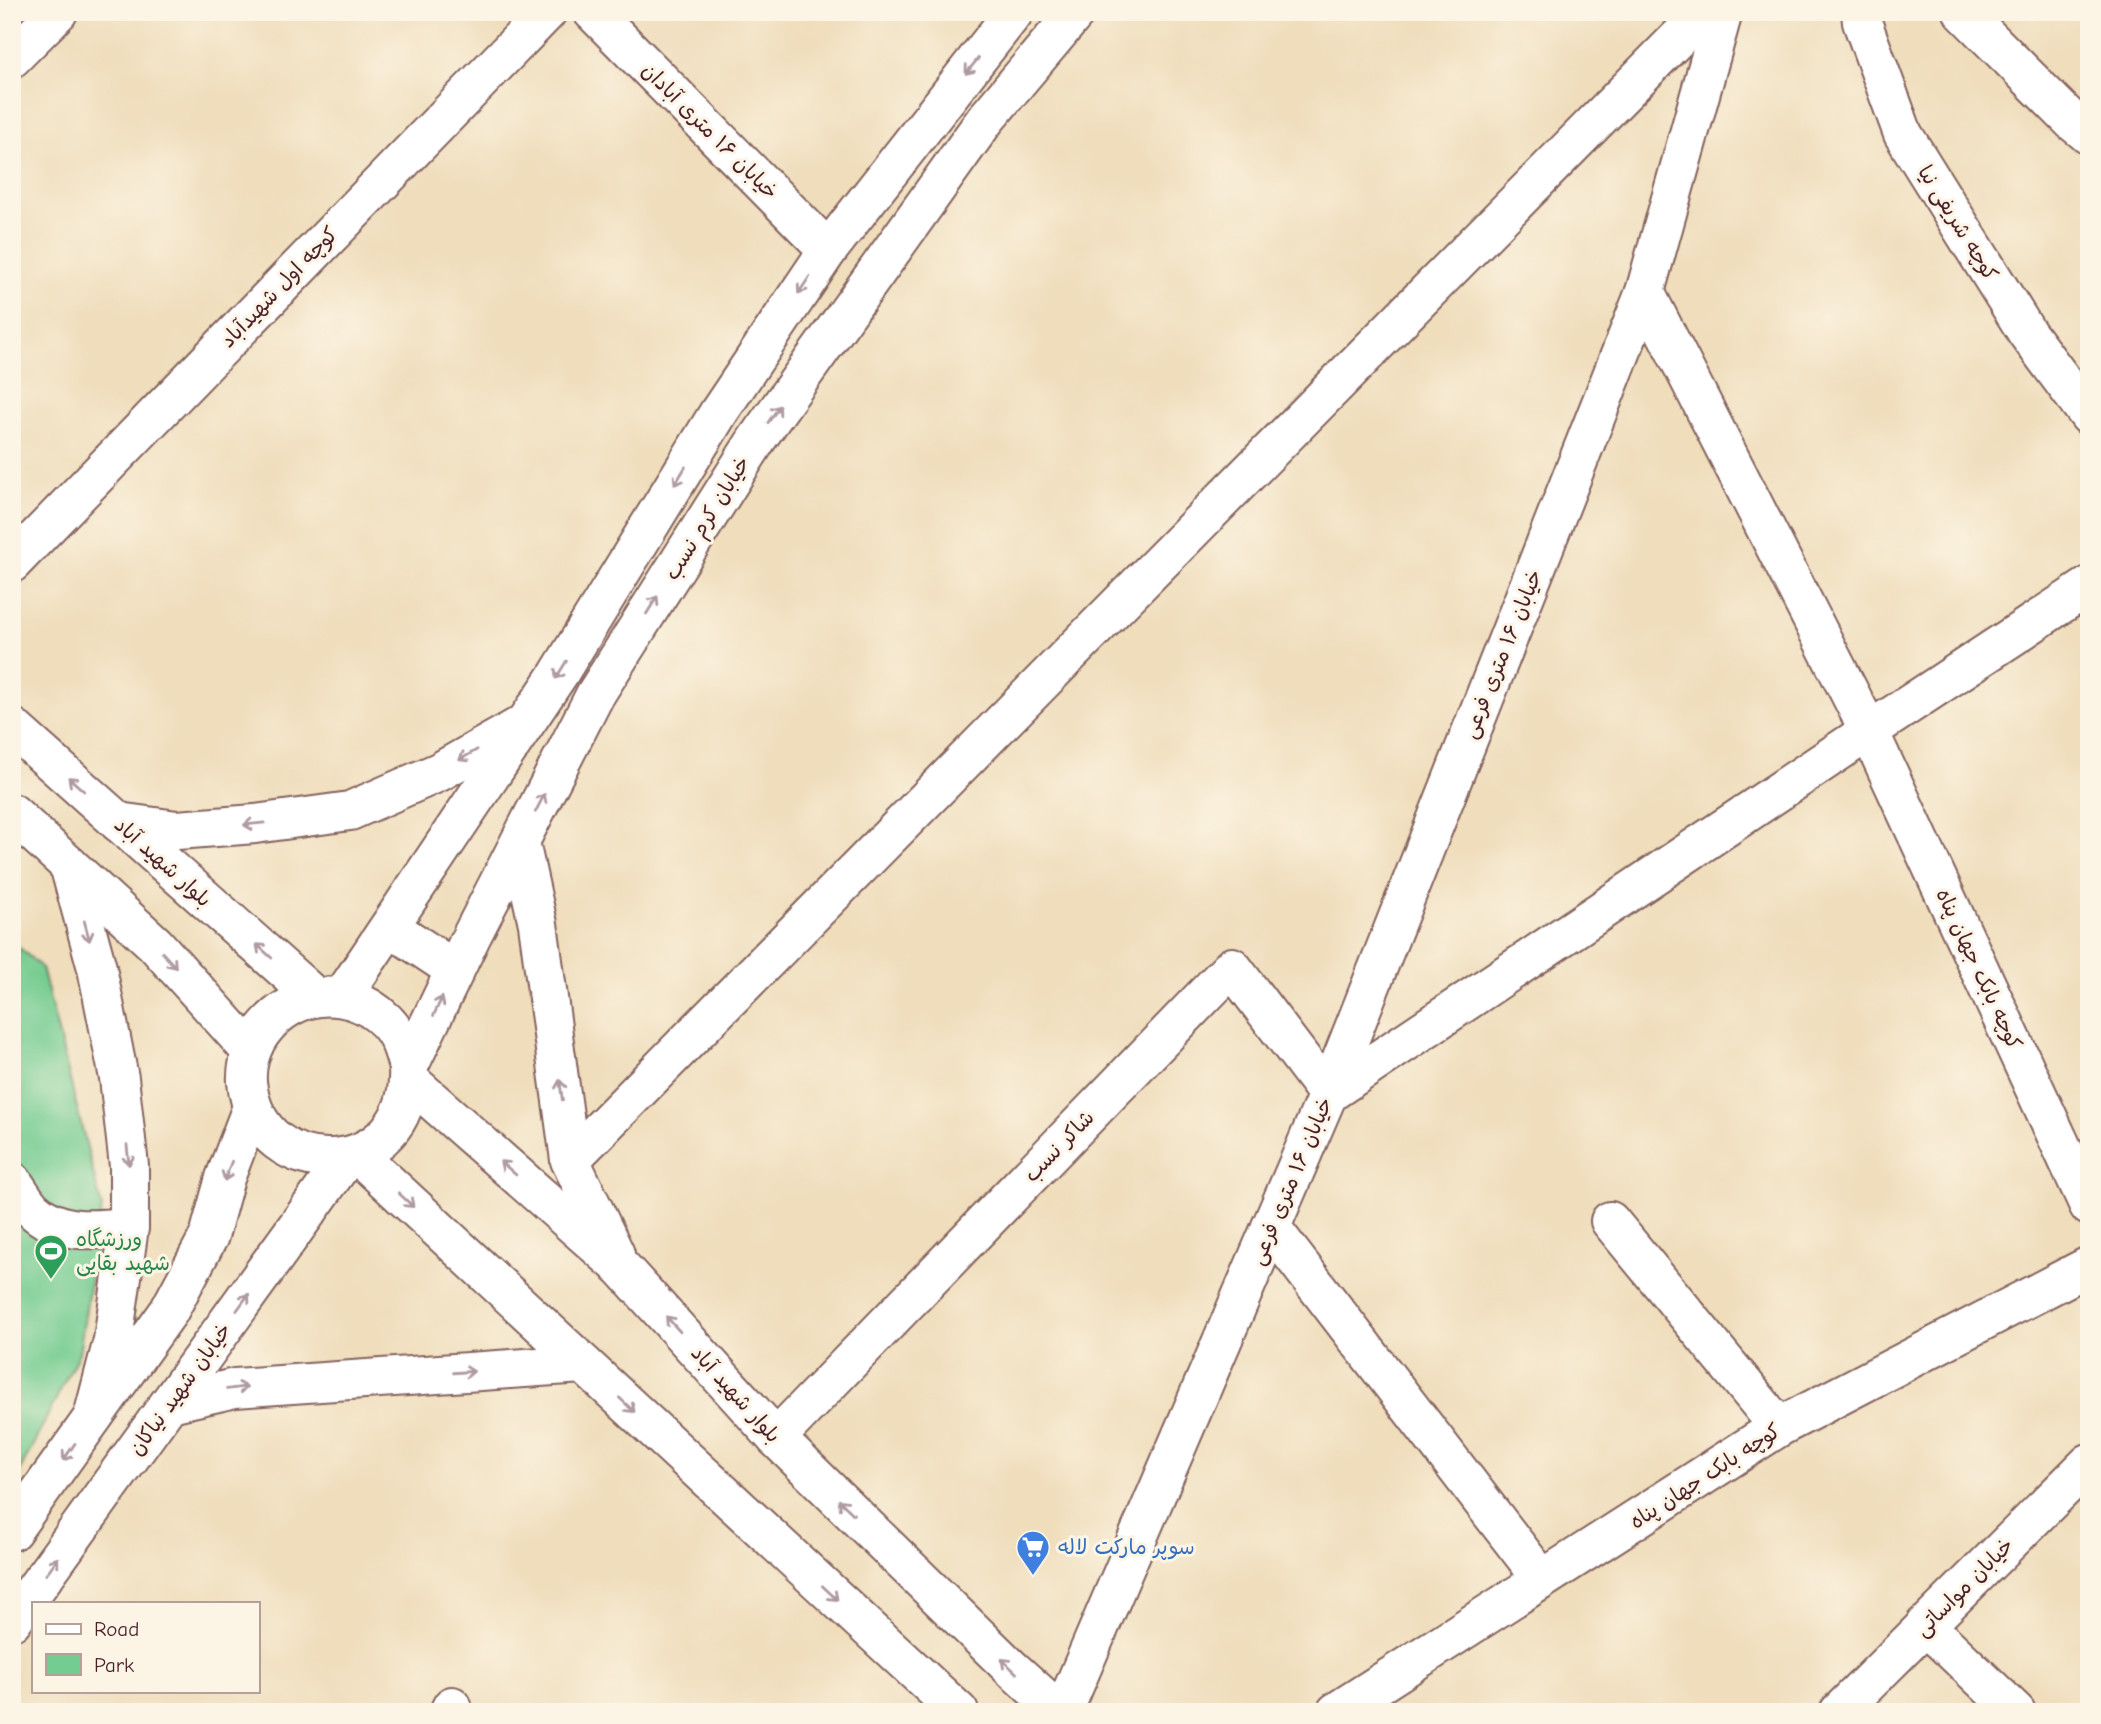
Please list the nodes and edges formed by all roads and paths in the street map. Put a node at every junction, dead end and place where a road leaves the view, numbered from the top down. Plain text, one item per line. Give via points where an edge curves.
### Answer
1 (58, 12) edge
2 (547, 12) edge
3 (593, 12) edge
4 (1014, 12) edge
5 (1076, 12) edge
6 (1704, 12) edge
7 (1723, 12) edge
8 (1861, 12) edge
9 (1963, 12) edge
10 (12, 58) edge
11 (2083, 124) edge
12 (828, 250) junction
13 (1645, 292) junction
14 (2089, 416) edge
15 (12, 562) edge
16 (2089, 586) edge
17 (527, 721) junction
18 (12, 727) edge
19 (1870, 731) junction
20 (12, 813) edge
21 (118, 822) junction
22 (520, 842) junction
23 (69, 865) junction
24 (390, 927) junction
25 (455, 970) junction
26 (328, 997) junction
27 (251, 1051) junction
28 (409, 1074) junction
29 (1328, 1094) junction
30 (252, 1107) junction
31 (352, 1155) junction
32 (570, 1160) junction
33 (12, 1181) edge
34 (2089, 1206) edge
35 (1610, 1221) dead end
36 (129, 1227) junction
37 (1271, 1227) junction
38 (2089, 1266) edge
39 (622, 1268) junction
40 (583, 1364) junction
41 (170, 1403) junction
42 (93, 1417) junction
43 (1779, 1427) junction
44 (776, 1438) junction
45 (2089, 1463) edge
46 (12, 1531) edge
47 (1542, 1579) junction
48 (12, 1621) edge
49 (1925, 1625) junction
50 (959, 1712) edge
51 (1061, 1712) edge
52 (1336, 1712) edge
53 (1839, 1712) edge
54 (2016, 1712) edge

1 - 10 street
2 - 15 street, کوچه اول شهیدآباد
3 - 12 street, خیابان ۱۶ متری آبادان
4 -> 12 street
22 -> 5 street, خیابان کرم نسب via 595,695 757,439 985,120
6 - 32 street
7 - 13 street, خیابان ۱۶ متری فرعی
8 - 14 street, کوچه شریفی نیا via 1903,134 2027,333
9 - 11 street
12 -> 17 street via 719,412
13 - 19 street
13 - 29 street, خیابان ۱۶ متری فرعی
16 - 19 street
17 -> 21 street via 439,772 350,810 177,830
17 - 24 street
21 -> 18 street, بلوار شهید آباد
19 - 29 street
19 - 34 street, کوچه بابک جهان پناه
20 - 23 street
26 -> 21 street, بلوار شهید آباد
22 - 25 street, خیابان کرم نسب
32 -> 22 street via 538,924
23 -> 27 street via 155,944
23 -> 36 street via 97,968 119,1078 129,1166
24 - 25 street
24 - 26 street
28 -> 25 street, خیابان کرم نسب
26 - 27 street via 287,1007 265,1026
26 - 28 street via 366,1006 387,1021 401,1043
27 - 30 street via 246,1080
28 - 31 street via 405,1104 394,1125 378,1142
39 -> 28 street, بلوار شهید آباد
29 - 37 street, خیابان ۱۶ متری فرعی
29 - 44 street, شاکر نسب via 1232,967
30 - 31 street via 268,1132 290,1150 318,1159
30 -> 42 street via 209,1237 169,1311
31 -> 40 street
41 -> 31 street, خیابان شهید نیاکان
32 - 39 street
33 - 36 street via 32,1208 53,1224 85,1230
35 - 43 street
36 - 42 street via 113,1340
37 - 47 street
37 - 51 street, خیابان ۱۶ متری فرعی
38 - 43 street, کوچه بابک جهان پناه
44 -> 39 street, بلوار شهید آباد
41 -> 40 street via 235,1388
40 -> 50 street
48 -> 41 street, خیابان شهید نیاکان
42 -> 46 street
43 - 47 street, کوچه بابک جهان پناه
51 -> 44 street, بلوار شهید آباد
45 - 49 street, خیابان مواساتی
47 - 52 street, کوچه بابک جهان پناه
49 - 53 street, خیابان مواساتی
49 - 54 street

